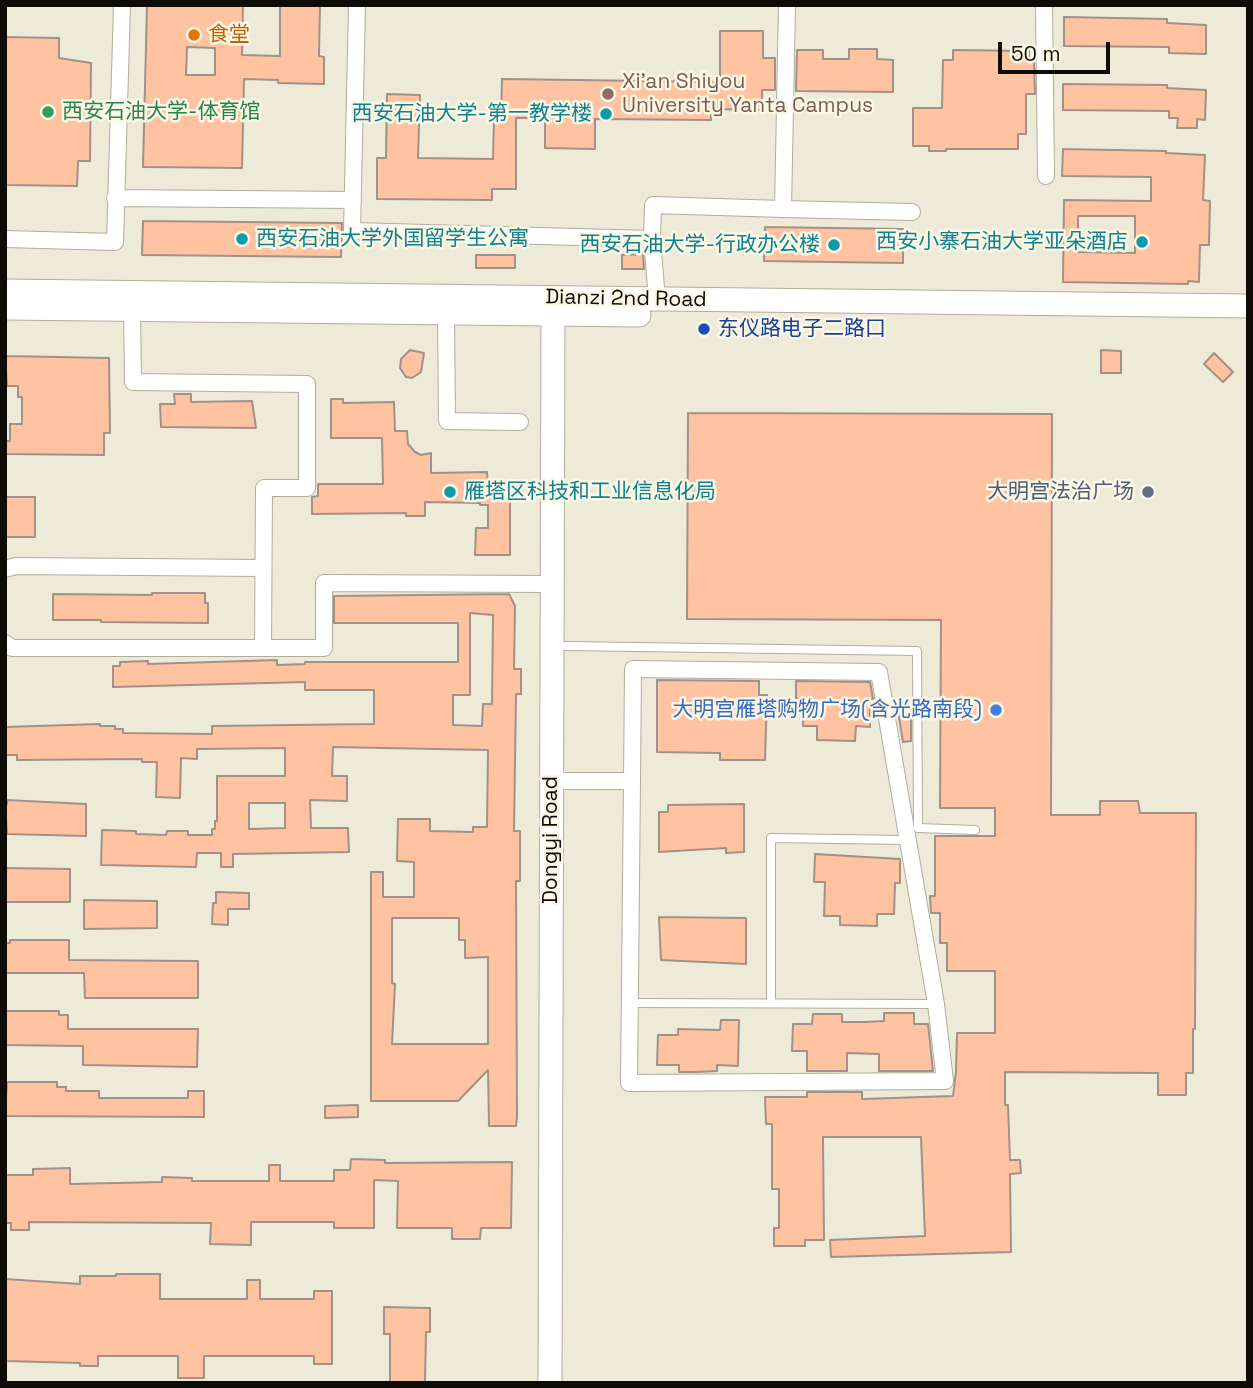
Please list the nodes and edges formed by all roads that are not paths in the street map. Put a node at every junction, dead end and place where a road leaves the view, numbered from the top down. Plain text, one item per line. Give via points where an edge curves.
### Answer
1 (122, 5) edge
2 (357, 5) edge
3 (787, 5) edge
4 (1044, 5) edge
5 (1046, 176) dead end
6 (115, 198) junction
7 (353, 200) junction
8 (783, 209) junction
9 (912, 212) dead end
10 (5, 239) edge
11 (652, 239) junction
12 (5, 291) edge
13 (657, 300) junction
14 (560, 306) junction
15 (1248, 306) edge
16 (5, 308) edge
17 (132, 309) junction
18 (446, 312) junction
19 (1248, 321) edge
20 (520, 422) dead end
21 (264, 568) junction
22 (5, 569) edge
23 (552, 584) junction
24 (5, 643) edge
25 (566, 646) junction
26 (263, 648) junction
27 (566, 781) junction
28 (632, 781) junction
29 (975, 830) dead end
30 (906, 840) junction
31 (630, 1003) junction
32 (771, 1003) junction
33 (936, 1004) junction
34 (550, 1383) edge
35 (565, 1383) edge

1 - 6 street
2 - 7 street
3 - 8 street
4 - 5 street
6 - 7 street
6 - 10 street via 115,242
7 - 11 street via 352,231
8 - 9 street
8 - 11 street via 653,205
11 - 13 street
12 - 14 main road, Dianzi 2nd Road
13 - 14 main road, Dianzi 2nd Road
13 - 15 main road, Dianzi 2nd Road
14 - 18 main road, Dianzi 2nd Road
14 - 19 main road, Dianzi 2nd Road
14 - 23 main road, Dongyi Road
14 - 25 main road, Dongyi Road
16 - 17 main road, Dianzi 2nd Road
17 - 18 main road, Dianzi 2nd Road
17 - 21 street via 133,382 307,384 307,488 264,488
18 - 20 street via 447,421
21 - 22 street
21 - 26 street
23 - 26 street via 324,583 324,648
23 - 34 main road, Dongyi Road
24 - 26 street via 12,648
25 - 27 main road, Dongyi Road
25 - 29 lane via 917,651 918,828
27 - 28 street
27 - 35 main road, Dongyi Road
28 - 30 street via 633,670 879,673
28 - 31 street
30 - 32 lane via 771,838
30 - 33 street
31 - 32 lane
31 - 33 street via 629,1083 944,1082
32 - 33 lane

